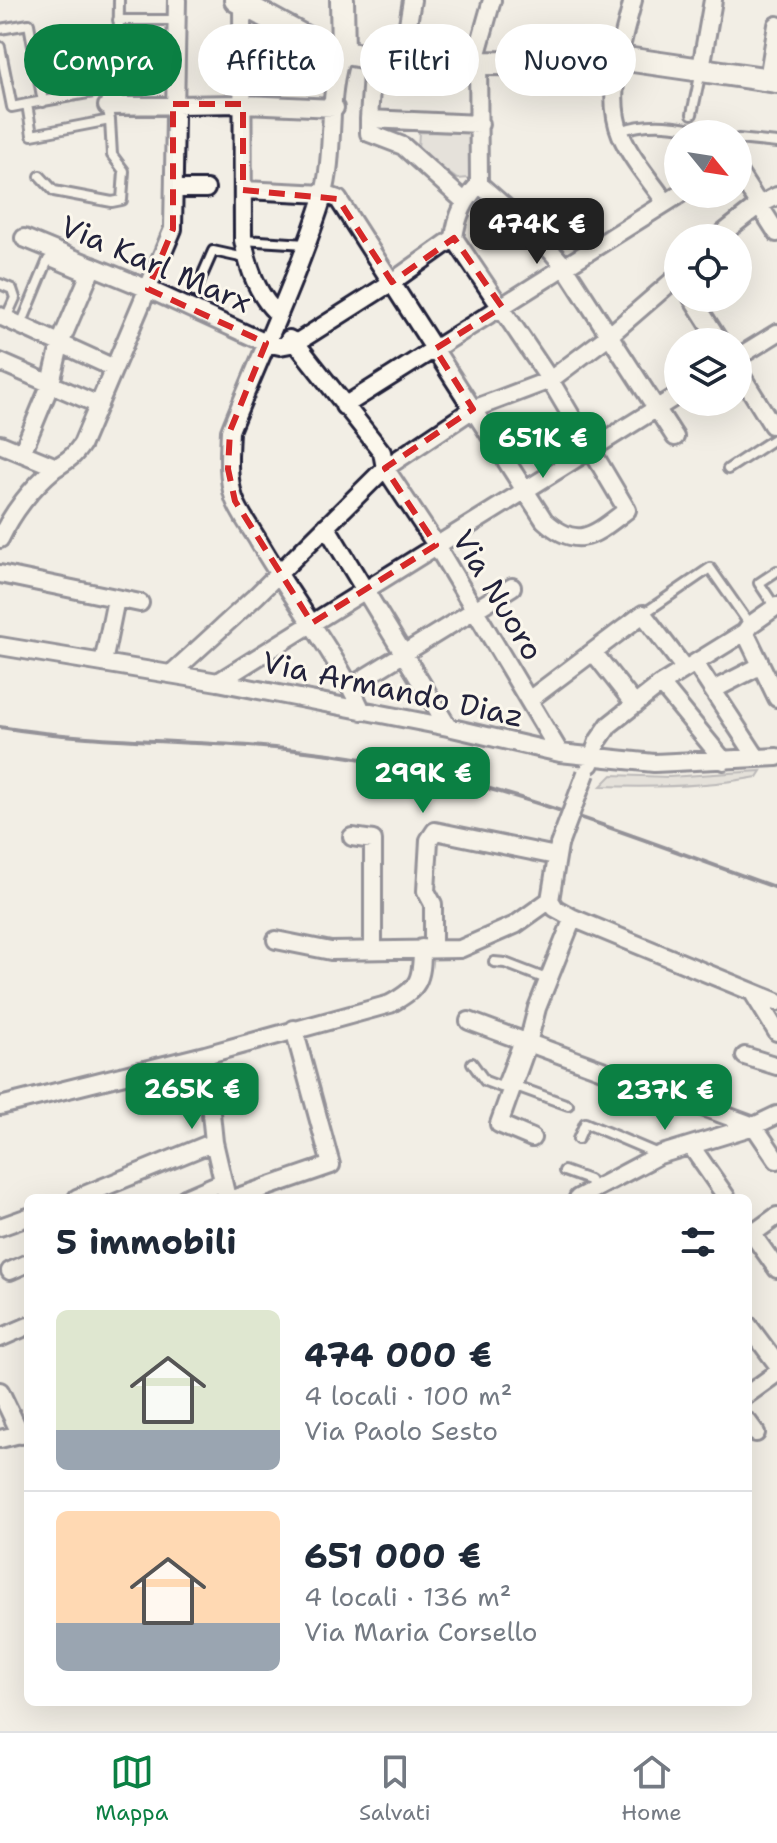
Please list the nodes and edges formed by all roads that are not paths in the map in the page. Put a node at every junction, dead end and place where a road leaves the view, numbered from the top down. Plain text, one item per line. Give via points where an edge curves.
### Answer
1 (119, 0) edge
2 (177, 0) edge
3 (329, 0) edge
4 (342, 0) edge
5 (412, 0) edge
6 (492, 0) edge
7 (633, 0) edge
8 (713, 0) edge
9 (240, 1) edge
10 (118, 20) junction
11 (176, 20) junction
12 (279, 24) edge
13 (332, 24) edge
14 (339, 24) edge
15 (408, 24) edge
16 (627, 24) edge
17 (777, 25) edge
18 (0, 29) edge
19 (0, 47) edge
20 (636, 60) edge
21 (480, 63) junction
22 (495, 63) edge
23 (701, 68) junction
24 (772, 80) edge
25 (335, 96) edge
26 (371, 96) edge
27 (615, 96) edge
28 (43, 102) junction
29 (27, 104) junction
30 (173, 104) junction
31 (243, 104) junction
32 (110, 105) junction
33 (335, 108) junction
34 (692, 114) dead end
35 (369, 119) junction
36 (480, 124) junction
37 (664, 125) edge
38 (619, 132) junction
39 (752, 140) edge
40 (777, 143) edge
41 (40, 176) dead end
42 (479, 184) junction
43 (664, 188) edge
44 (175, 189) junction
45 (206, 189) dead end
46 (243, 190) junction
47 (324, 194) junction
48 (752, 194) edge
49 (777, 196) edge
50 (464, 201) junction
51 (664, 204) edge
52 (759, 205) junction
53 (735, 224) edge
54 (777, 233) edge
55 (24, 238) dead end
56 (454, 238) junction
57 (243, 240) junction
58 (306, 244) junction
59 (246, 258) junction
60 (565, 267) junction
61 (90, 272) junction
62 (392, 282) junction
63 (0, 284) edge
64 (664, 288) edge
65 (148, 289) junction
66 (195, 292) dead end
67 (502, 307) junction
68 (278, 314) junction
69 (9, 319) edge
70 (777, 333) edge
71 (611, 334) junction
72 (268, 336) junction
73 (61, 341) junction
74 (296, 343) junction
75 (752, 348) edge
76 (435, 349) junction
77 (0, 362) edge
78 (114, 368) junction
79 (550, 380) junction
80 (51, 383) junction
81 (752, 393) edge
82 (664, 404) edge
83 (99, 405) junction
84 (344, 406) junction
85 (657, 408) junction
86 (473, 409) junction
87 (775, 431) edge
88 (675, 437) dead end
89 (0, 444) edge
90 (591, 449) junction
91 (22, 453) junction
92 (56, 467) junction
93 (385, 468) junction
94 (728, 469) dead end
95 (525, 490) junction
96 (326, 526) junction
97 (0, 539) edge
98 (436, 545) junction
99 (777, 571) edge
100 (0, 574) edge
101 (277, 574) junction
102 (512, 587) dead end
103 (365, 590) junction
104 (116, 599) junction
105 (140, 603) dead end
106 (776, 606) edge
107 (475, 610) junction
108 (643, 614) junction
109 (312, 623) junction
110 (748, 628) junction
111 (0, 646) edge
112 (403, 653) junction
113 (594, 653) junction
114 (103, 663) junction
115 (690, 666) junction
116 (760, 666) junction
117 (172, 673) junction
118 (218, 682) junction
119 (661, 684) junction
120 (351, 686) junction
121 (713, 690) junction
122 (777, 698) edge
123 (529, 700) junction
124 (635, 705) junction
125 (362, 711) junction
126 (448, 727) junction
127 (560, 753) junction
128 (592, 756) junction
129 (777, 757) edge
130 (757, 758) junction
131 (724, 761) junction
132 (352, 837) dead end
133 (558, 851) junction
134 (550, 900) junction
135 (573, 918) junction
136 (276, 940) dead end
137 (428, 948) junction
138 (373, 949) junction
139 (494, 962) dead end
140 (549, 980) junction
141 (753, 993) junction
142 (777, 1002) edge
143 (469, 1021) dead end
144 (294, 1029) junction
145 (777, 1032) edge
146 (523, 1042) junction
147 (205, 1055) junction
148 (745, 1056) dead end
149 (472, 1063) dead end
150 (777, 1066) edge
151 (513, 1085) junction
152 (568, 1105) dead end
153 (0, 1106) edge
154 (777, 1115) edge
155 (754, 1126) junction
156 (532, 1138) dead end
157 (578, 1139) dead end
158 (214, 1142) junction
159 (691, 1146) junction
160 (659, 1155) junction
161 (777, 1160) edge
162 (564, 1171) dead end
163 (594, 1188) junction
164 (225, 1190) edge
165 (98, 1194) edge
166 (205, 1194) edge
167 (247, 1194) edge
168 (584, 1194) edge
169 (718, 1194) edge
170 (777, 1216) edge
171 (24, 1218) edge
172 (0, 1227) edge
173 (752, 1231) edge
174 (752, 1237) edge
175 (24, 1265) edge
176 (777, 1269) edge
177 (10, 1271) dead end
178 (24, 1328) edge
179 (752, 1330) edge
180 (0, 1338) edge
181 (777, 1364) edge
182 (777, 1373) edge
183 (0, 1391) edge
184 (752, 1391) edge
185 (24, 1432) edge
186 (24, 1434) edge
187 (0, 1439) edge

1 - 10 lane
2 - 11 street
3 - 13 main road
4 - 14 main road
5 - 15 street
6 - 21 street via 478,50
7 - 16 street
8 - 23 street
9 - 12 main road
9 - 31 street
10 - 11 lane
10 - 32 lane
11 - 30 street
17 - 24 street
18 - 28 lane via 29,24
19 - 29 lane via 12,107
20 - 23 main road
21 - 22 main road
21 - 36 street
23 - 24 main road
23 - 34 lane
25 - 33 street
26 - 35 street
27 - 38 street
28 - 29 lane
28 - 32 lane
29 - 32 lane via 32,135
30 - 31 street
30 - 32 street
30 - 44 street
31 - 33 street
31 - 46 street
32 - 41 lane via 112,155 124,171 122,200 54,191
33 - 47 street
35 - 36 street
35 - 50 street via 369,133 403,146
36 - 42 street
37 - 38 lane via 636,125
38 - 43 street
39 - 40 lane
42 - 50 street
42 - 60 street
44 - 45 street
44 - 65 street via 173,229
46 - 47 street
46 - 57 street
47 - 58 street
47 - 62 street via 338,199
48 - 52 street
49 - 52 street
50 - 56 street
51 - 60 street
52 - 53 street
52 - 54 street
55 - 61 street, Via Karl Marx
56 - 62 street
56 - 67 street
57 - 58 lane
57 - 59 street
58 - 68 street
59 - 66 lane via 213,251
59 - 68 street via 266,304
60 - 67 street
60 - 71 street
61 - 65 street, Via Karl Marx
61 - 69 lane via 48,260
61 - 73 street
62 - 74 street
62 - 76 street
63 - 69 lane via 12,289 15,298
64 - 71 street
65 - 72 street, Via Karl Marx
65 - 78 street
67 - 76 street
67 - 79 street
68 - 72 street
69 - 73 street
70 - 75 street
71 - 79 street
71 - 85 street
72 - 74 street via 280,346
72 - 101 street via 230,431 228,469 235,501
73 - 78 street
73 - 80 street
74 - 84 street, Via Nuoro
76 - 84 street
76 - 86 street
77 - 80 street
78 - 83 street
79 - 86 street
79 - 90 street
80 - 83 street
80 - 91 street
81 - 87 street
82 - 85 street
83 - 92 street via 76,453
84 - 93 street, Via Nuoro via 382,452
85 - 88 street
85 - 90 street
86 - 93 street
86 - 95 street
87 - 94 lane
89 - 91 street
90 - 95 street
90 - 95 street via 627,510 593,536 560,534
91 - 92 street
92 - 97 street via 18,507
93 - 96 street
93 - 98 street, Via Nuoro
95 - 98 street
96 - 101 street
96 - 103 street
98 - 103 street
98 - 107 street, Via Nuoro
99 - 106 lane via 759,583
100 - 104 street
101 - 109 street
101 - 117 street
102 - 107 street
103 - 109 street
103 - 112 street
104 - 105 street
104 - 114 street
106 - 110 street
107 - 112 street
107 - 123 street, Via Nuoro
108 - 110 lane via 710,568
108 - 113 street
108 - 115 street
109 - 118 street
109 - 120 street
110 - 115 street
110 - 116 street
111 - 114 street, Via Armando Diaz
112 - 120 street
112 - 126 street
113 - 123 street
113 - 124 street
114 - 117 street, Via Armando Diaz
115 - 119 street
115 - 121 street
116 - 121 street
116 - 122 street
117 - 118 street, Via Armando Diaz
118 - 125 street, Via Armando Diaz
119 - 124 street
119 - 131 street
120 - 125 street
121 - 130 street
123 - 127 street, Via Nuoro
124 - 128 street via 609,725
125 - 126 street, Via Armando Diaz
126 - 127 street, Via Armando Diaz
127 - 128 street, Via Armando Diaz
128 - 131 street, Via Armando Diaz via 654,763
128 - 133 street, bridge
129 - 130 street, Via Armando Diaz
130 - 131 street, Via Armando Diaz
132 - 138 street via 373,840
133 - 134 street
133 - 137 street via 435,831 429,840 426,891 433,904
134 - 135 street
134 - 137 street via 515,925 460,949
135 - 140 street
135 - 141 street
136 - 138 street via 331,951
137 - 138 street
137 - 144 street via 422,975 408,994 390,1004
139 - 140 lane
140 - 146 street
141 - 142 street
141 - 145 street
143 - 146 street
144 - 147 street
144 - 167 street via 331,1165
146 - 149 lane via 501,1087 485,1081
146 - 151 street
146 - 155 street
147 - 153 street
147 - 158 street
148 - 150 street
151 - 152 lane
151 - 156 street via 499,1124
154 - 155 street
155 - 159 street
155 - 161 street
157 - 160 lane via 585,1123
158 - 164 street
158 - 165 street
159 - 160 street
159 - 169 street
160 - 163 street
162 - 163 lane via 589,1180
163 - 168 street
164 - 166 street
170 - 173 street
171 - 172 street
174 - 176 street
175 - 177 street
178 - 180 street
179 - 181 street
182 - 184 street
183 - 185 street
186 - 187 street

